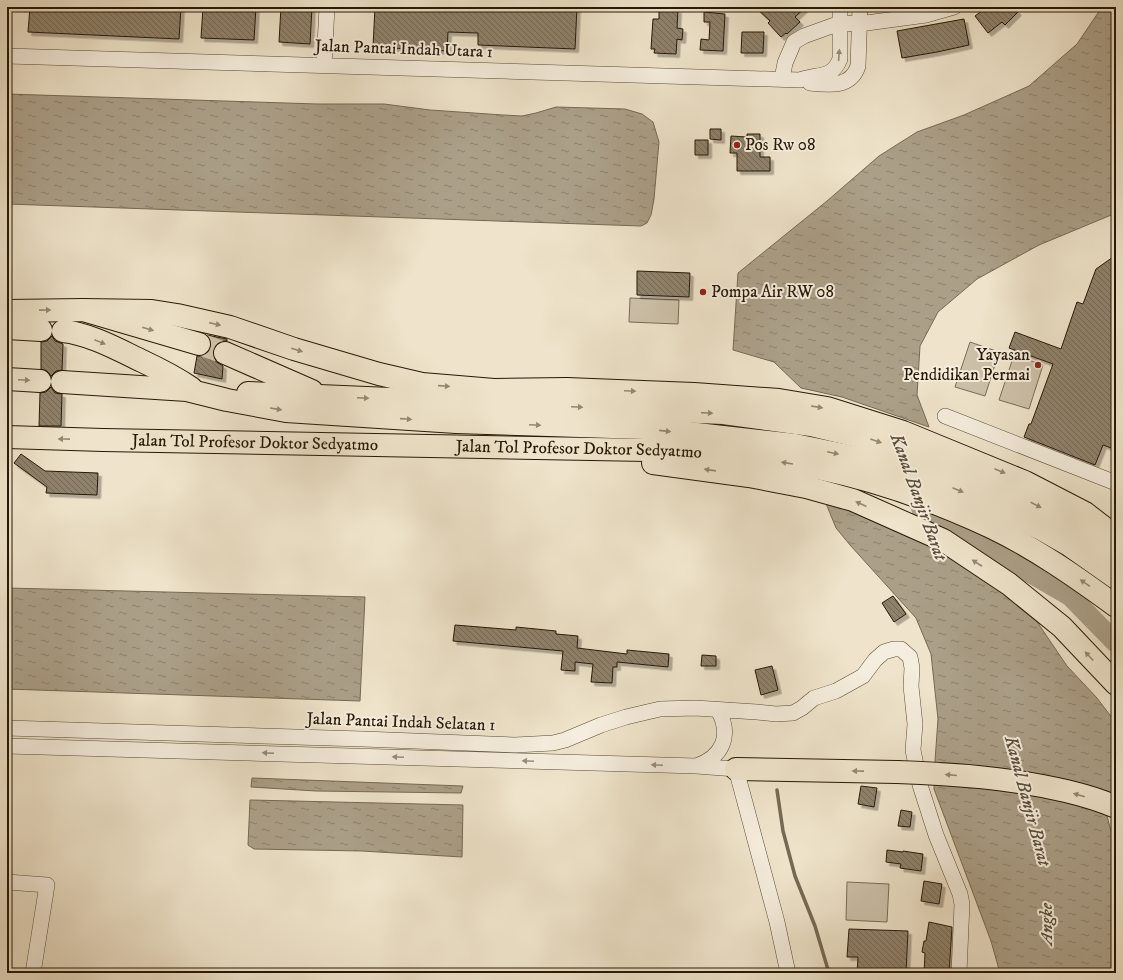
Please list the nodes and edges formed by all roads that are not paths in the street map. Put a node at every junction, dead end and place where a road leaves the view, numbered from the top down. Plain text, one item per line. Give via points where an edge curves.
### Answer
1 (327, 7) edge
2 (840, 7) edge
3 (860, 7) edge
4 (954, 7) edge
5 (926, 11) edge
6 (840, 24) junction
7 (859, 24) junction
8 (7, 56) edge
9 (324, 65) junction
10 (782, 79) junction
11 (800, 80) junction
12 (83, 310) junction
13 (7, 311) edge
14 (7, 328) edge
15 (41, 330) dead end
16 (63, 331) dead end
17 (199, 344) tunnel mouth
18 (225, 354) tunnel mouth
19 (7, 379) edge
20 (40, 380) dead end
21 (62, 382) dead end
22 (197, 392) junction
23 (324, 396) junction
24 (945, 416) dead end
25 (7, 437) edge
26 (751, 467) junction
27 (1116, 483) edge
28 (1116, 537) edge
29 (1116, 552) edge
30 (1116, 578) edge
31 (1116, 606) edge
32 (1116, 684) edge
33 (718, 710) junction
34 (7, 728) edge
35 (7, 746) edge
36 (696, 766) junction
37 (738, 774) junction
38 (1116, 807) edge
39 (7, 882) edge
40 (33, 973) edge
41 (788, 973) edge
42 (959, 973) edge

1 - 9 street
2 - 6 street
3 - 7 street
4 - 5 street
5 - 7 street
6 - 7 street
6 - 10 street via 794,42 785,63
11 -> 6 street via 832,72 837,66 840,59
7 - 11 street via 858,66 851,79 828,84
8 - 9 street, Jalan Pantai Indah Utara 1
9 - 10 street, Jalan Pantai Indah Utara 1
10 - 11 street, Jalan Pantai Indah Utara 1
13 -> 12 highway
12 -> 17 highway
12 -> 28 highway via 152,311 200,320 372,372 422,384 494,390 567,388 694,394 779,400 827,408 903,432 1025,482 1085,513
14 - 15 highway
16 -> 22 highway via 76,333 120,350
18 - 23 highway, Jalan Tol Profesor Doktor Sedyatmo
19 -> 20 highway
21 - 22 highway, Jalan Tol Profesor Doktor Sedyatmo
22 - 23 highway, Jalan Tol Profesor Doktor Sedyatmo
22 -> 30 highway, Jalan Tol Profesor Doktor Sedyatmo via 234,402 286,411 456,422 644,428 795,444 926,477 1043,530
23 -> 29 highway, Jalan Tol Profesor Doktor Sedyatmo via 723,413 811,425 870,439 1007,490 1063,518
24 - 27 street
26 -> 25 highway, Jalan Tol Profesor Doktor Sedyatmo via 630,459 604,450
31 -> 26 highway via 1038,553 991,527 930,501 821,469
32 -> 26 highway via 1062,627 1010,584 943,540 853,500 806,487
33 - 34 street, Jalan Pantai Indah Selatan 1 via 682,708 652,711 635,714 553,743 515,745
33 - 36 street, Jalan Pantai Indah Selatan 1 via 725,727 722,744 712,758
33 - 42 street via 793,713 814,698 836,691 863,676 884,652 901,650 910,657 913,750 920,785 962,904
36 -> 35 street, Jalan Pantai Indah Selatan 1
36 - 37 street, Jalan Pantai Indah Selatan 1
38 -> 37 highway, bridge via 1078,794 1038,785 934,773
37 - 41 street
39 - 40 street via 47,884

